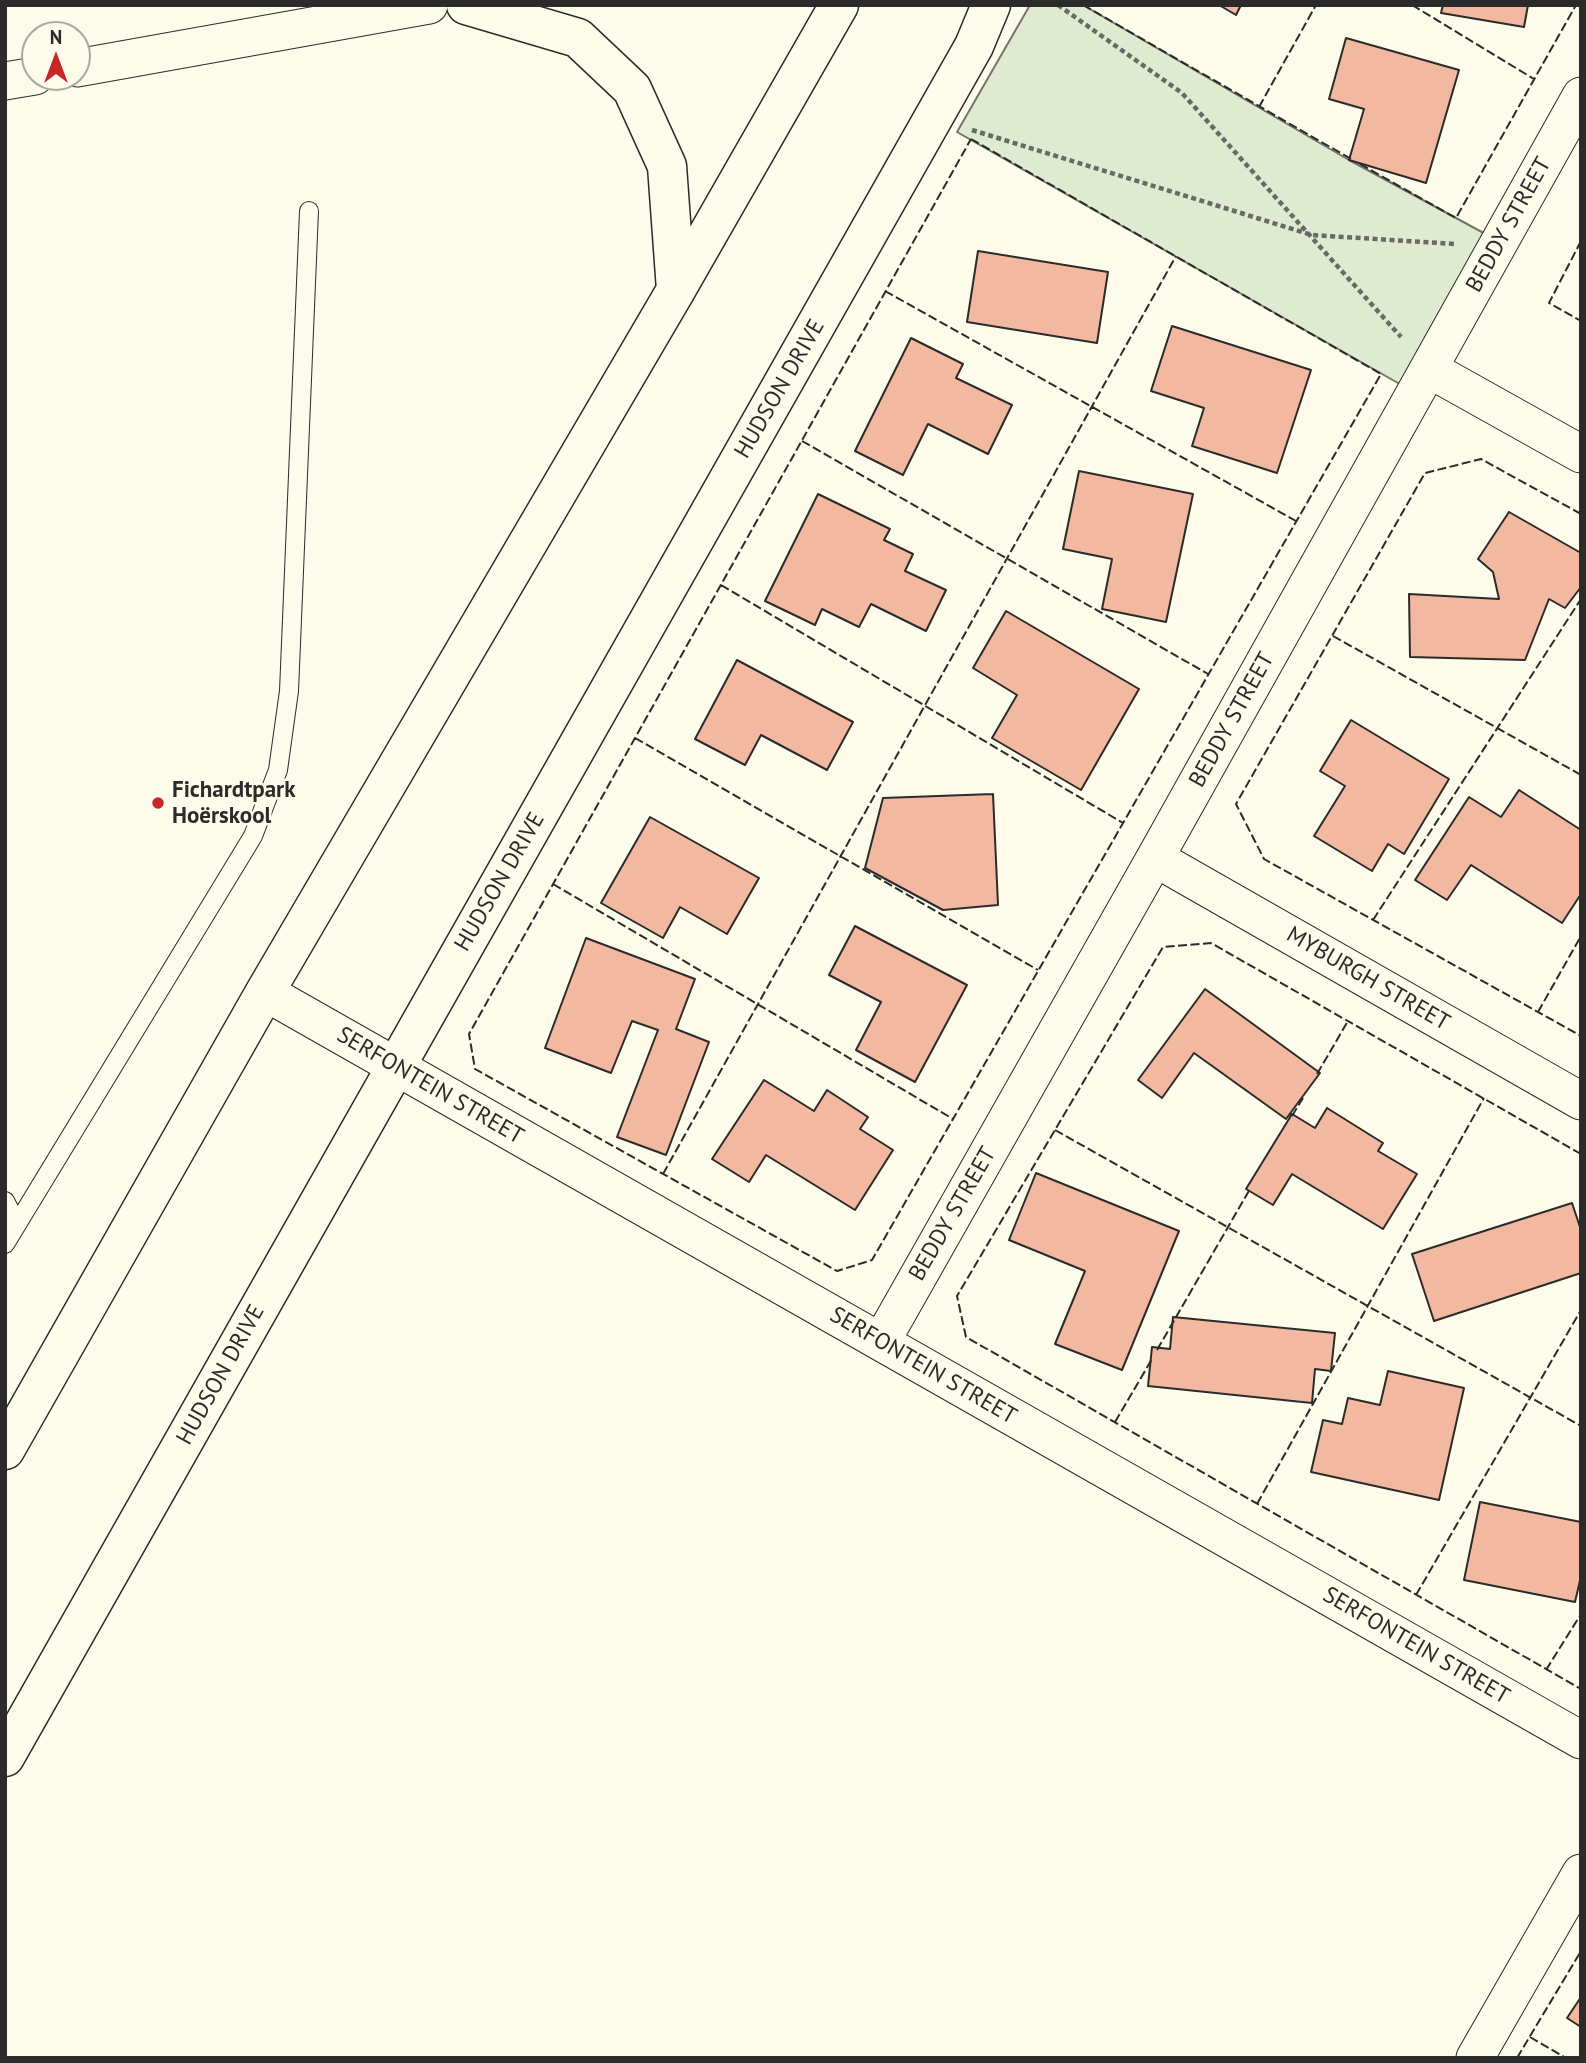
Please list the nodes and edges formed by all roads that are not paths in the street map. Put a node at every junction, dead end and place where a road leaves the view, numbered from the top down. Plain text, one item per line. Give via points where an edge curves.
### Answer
1 (429, 5) edge
2 (466, 5) edge
3 (839, 5) edge
4 (991, 5) edge
5 (91, 65) edge
6 (1581, 96) edge
7 (309, 211) dead end
8 (676, 290) junction
9 (1429, 369) junction
10 (1581, 454) edge
11 (1155, 858) junction
12 (265, 992) junction
13 (396, 1066) junction
14 (1581, 1101) edge
15 (5, 1201) edge
16 (17, 1224) junction
17 (5, 1244) edge
18 (881, 1342) junction
19 (5, 1450) edge
20 (1581, 1740) edge
21 (5, 1757) edge
22 (1581, 1873) edge
23 (1475, 2058) edge

1 - 5 street
2 - 8 street via 578,38 632,89 667,166
3 - 8 street
4 - 13 street, HUDSON DRIVE via 934,118
6 - 9 street, BEDDY STREET
7 - 16 lane via 289,691 278,770 253,836
8 - 12 street
9 - 10 street
9 - 11 street, BEDDY STREET
11 - 14 street, MYBURGH STREET
11 - 18 street, BEDDY STREET
12 - 13 street, SERFONTEIN STREET
12 - 19 street
13 - 18 street, SERFONTEIN STREET
13 - 21 street, HUDSON DRIVE
15 - 16 lane
16 - 17 lane
18 - 20 street, SERFONTEIN STREET
22 - 23 street

